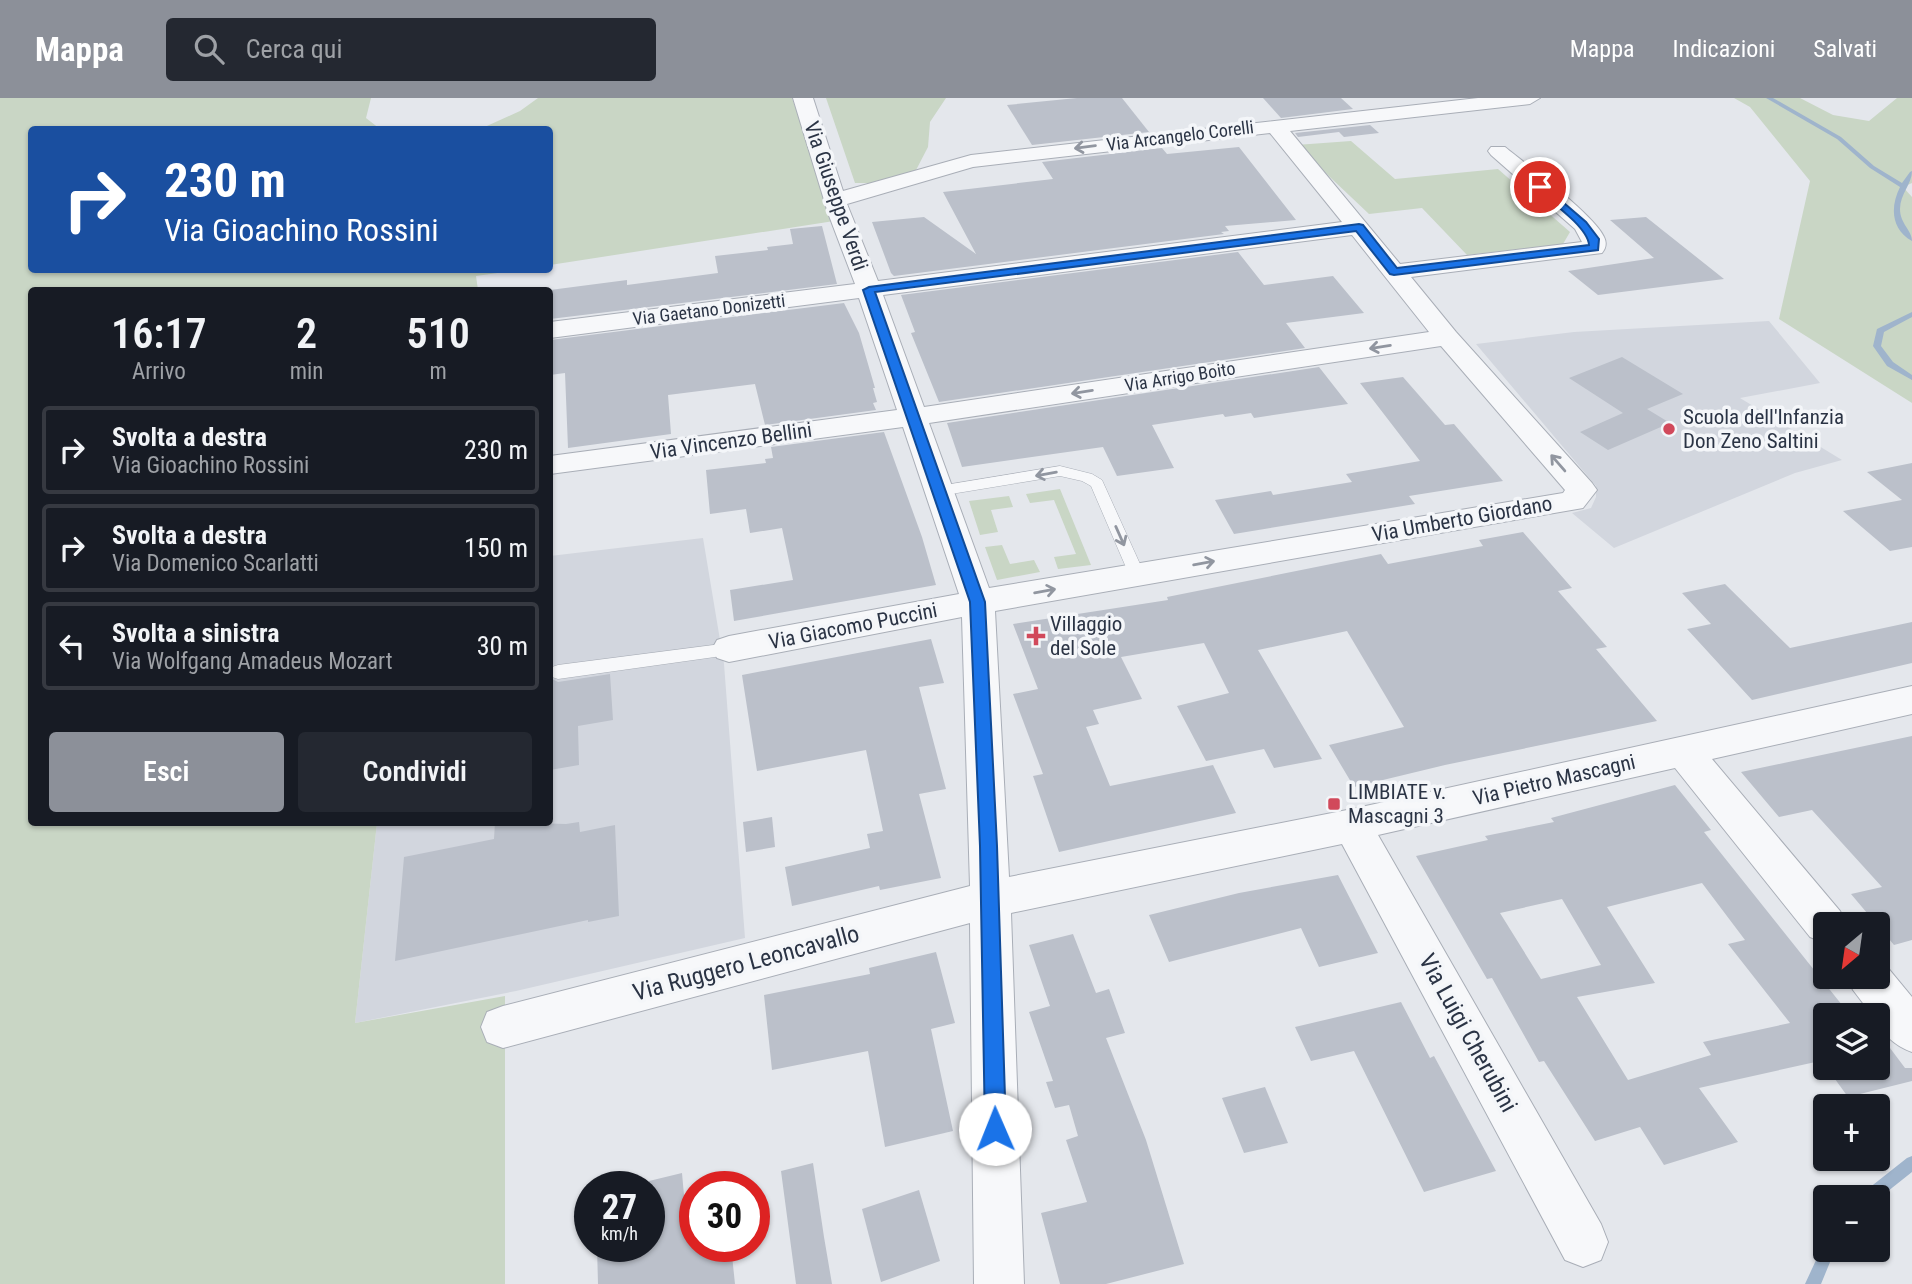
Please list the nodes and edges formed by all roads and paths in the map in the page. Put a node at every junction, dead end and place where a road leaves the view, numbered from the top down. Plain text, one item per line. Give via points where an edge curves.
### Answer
1 (803, 98) edge
2 (1530, 98) edge
3 (1274, 125) junction
4 (1498, 151) dead end
5 (836, 200) junction
6 (1359, 228) junction
7 (1394, 272) junction
8 (869, 290) junction
9 (553, 330) edge
10 (1447, 337) junction
11 (913, 417) junction
12 (553, 465) edge
13 (939, 491) junction
14 (1137, 575) junction
15 (978, 602) junction
16 (729, 649) joint
17 (558, 672) dead end
18 (1912, 700) edge
19 (1684, 752) junction
20 (1352, 825) junction
21 (990, 899) junction
22 (1814, 912) edge
23 (1878, 989) edge
24 (503, 1027) dead end
25 (1912, 1031) edge
26 (1583, 1242) dead end
27 (999, 1284) edge

1 - 5 street, Via Giuseppe Verdi
2 - 3 street, Via Arcangelo Corelli
3 -> 5 street, Via Arcangelo Corelli via 971,160
3 - 6 street
4 - 7 street via 1583,224 1594,239 1594,248
5 - 8 street, Via Giuseppe Verdi
6 - 7 street
6 - 8 street, Via Gaetano Donizetti
7 - 10 street
8 - 9 street, Via Gaetano Donizetti
8 - 11 street, Via Giuseppe Verdi
10 -> 11 street, Via Arrigo Boito
14 -> 10 street, Via Umberto Giordano via 1572,501 1582,490
11 - 12 street, Via Vincenzo Bellini
11 - 13 street, Via Giuseppe Verdi
13 - 14 lane via 1060,471 1087,477 1097,483
13 - 15 street, Via Giuseppe Verdi
15 -> 14 street, Via Giacomo Puccini
15 - 16 street, Via Giacomo Puccini
15 - 21 street, Via Giuseppe Verdi
16 - 17 lane
18 - 19 street, Via Pietro Mascagni
19 - 20 street, Via Pietro Mascagni
19 - 22 street
20 - 21 street, Via Pietro Mascagni
20 - 26 street, Via Luigi Cherubini
21 - 24 street, Via Ruggero Leoncavallo
21 - 27 street, Via Giuseppe Verdi
23 - 25 street

